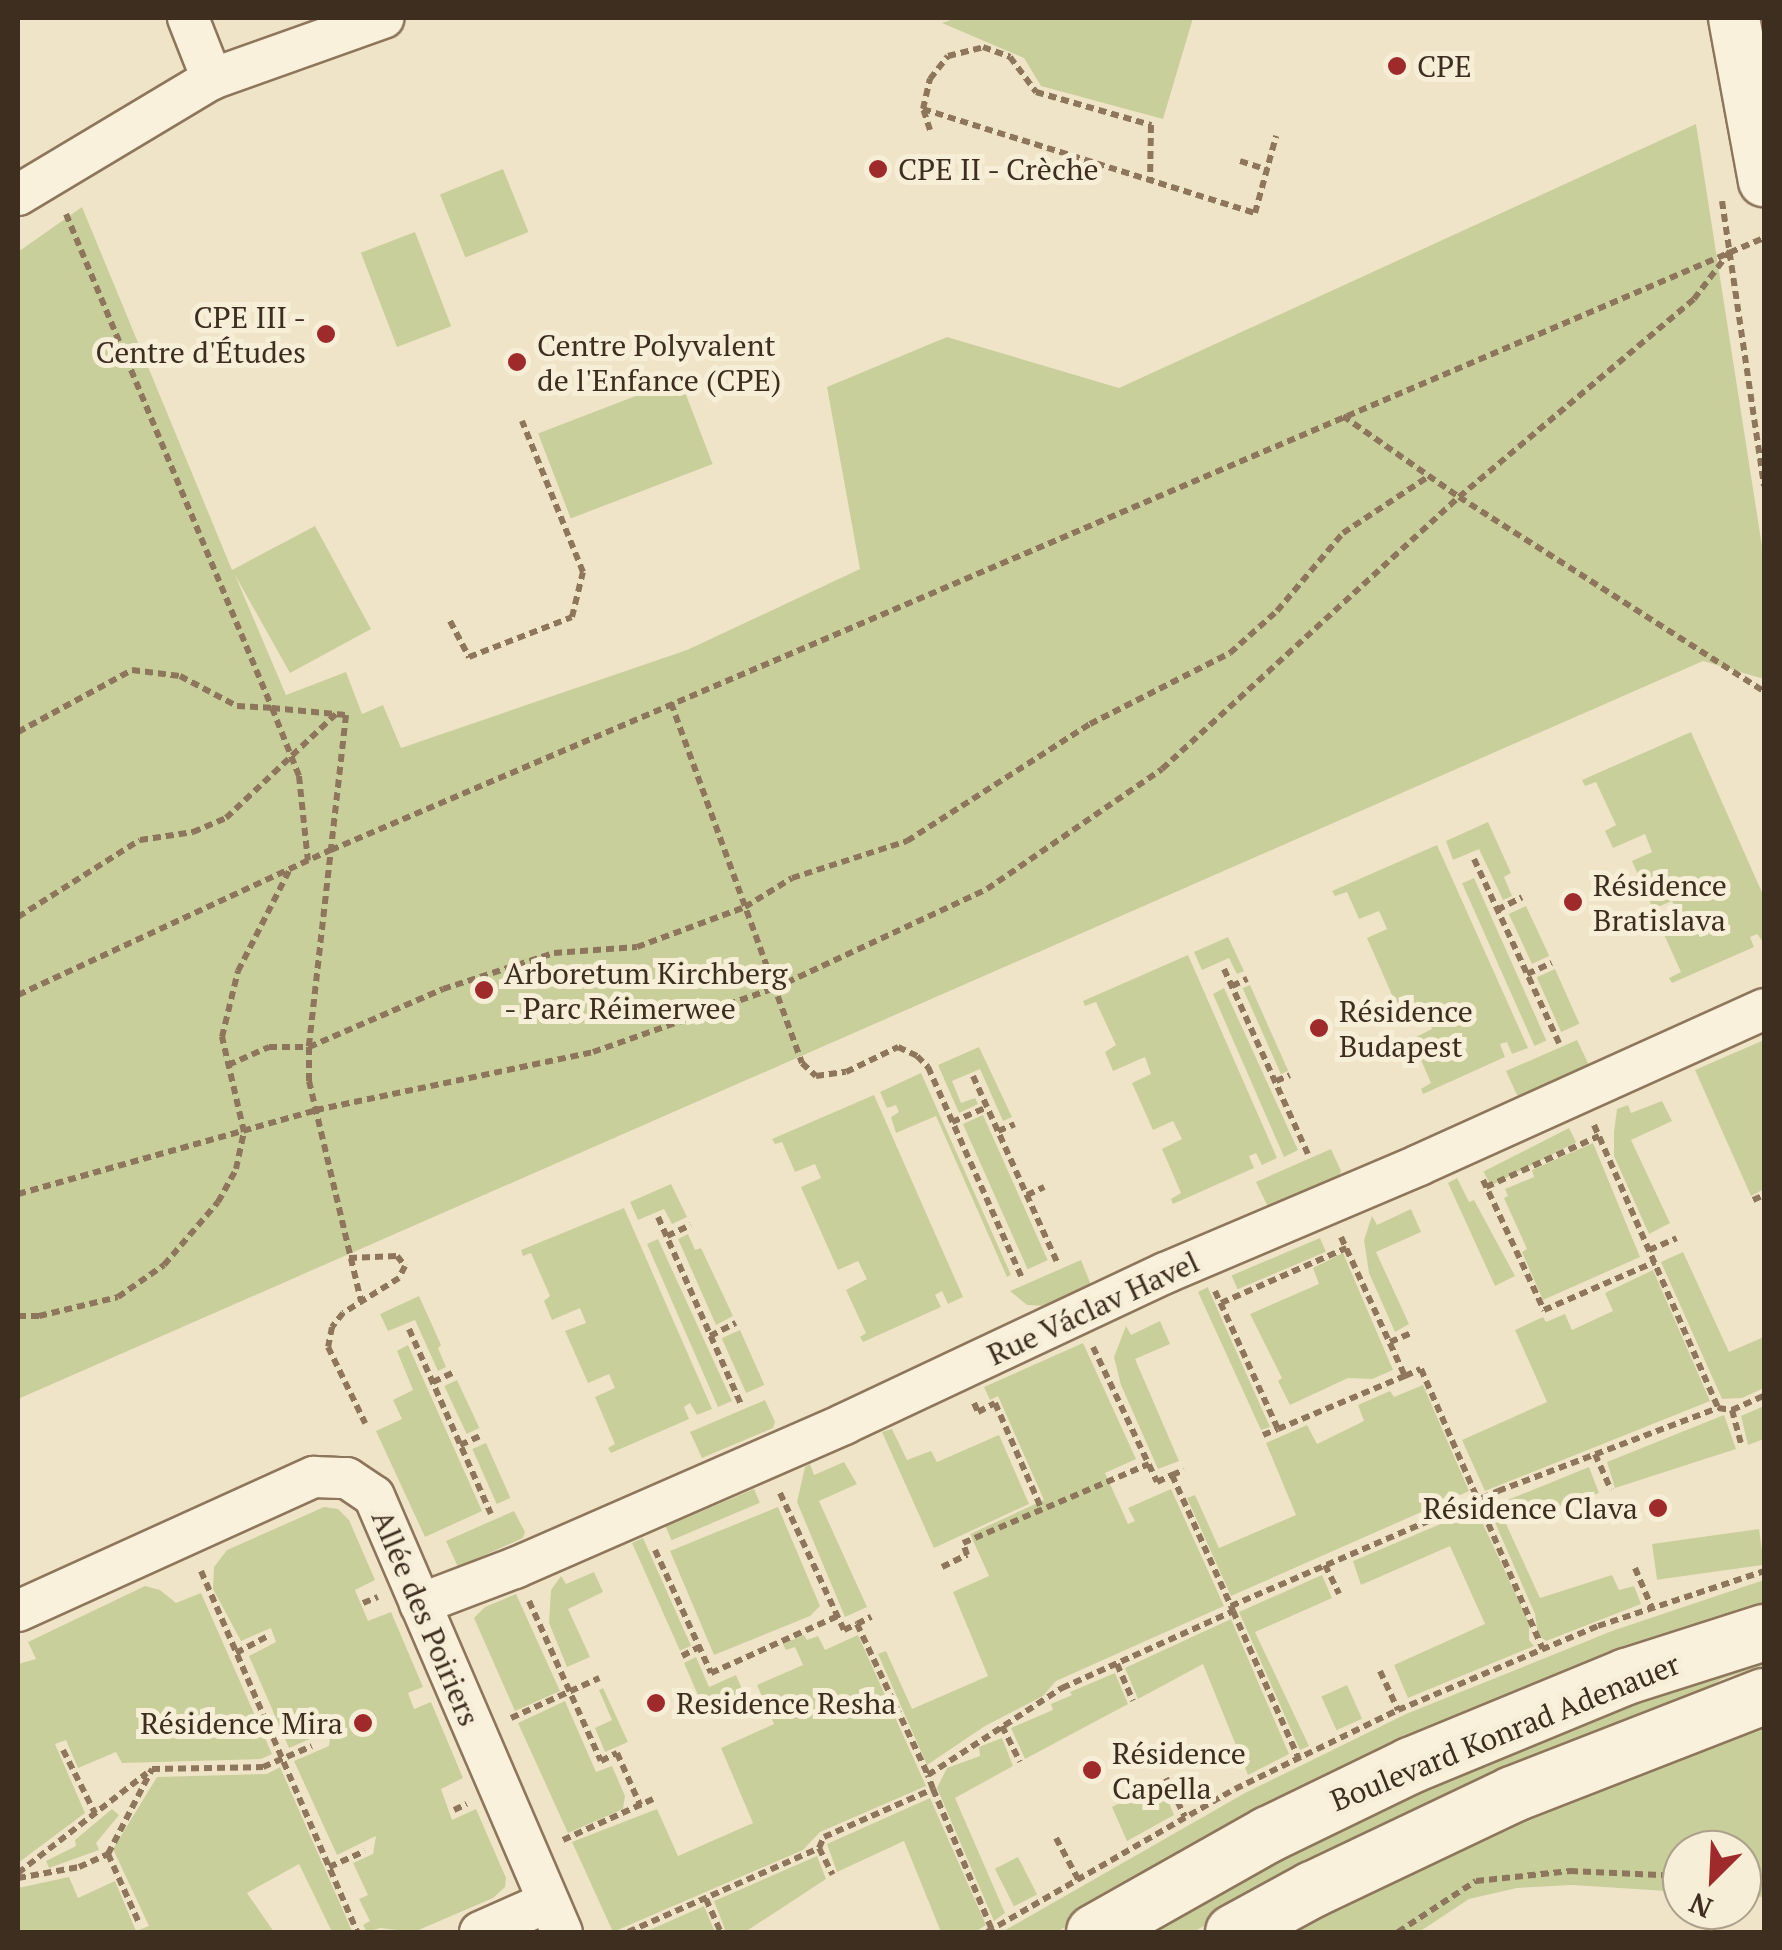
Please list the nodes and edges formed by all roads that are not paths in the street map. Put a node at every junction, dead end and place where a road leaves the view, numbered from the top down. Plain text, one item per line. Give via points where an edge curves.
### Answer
1 (188, 18) edge
2 (383, 18) edge
3 (1734, 18) edge
4 (212, 79) junction
5 (1764, 181) edge
6 (18, 195) edge
7 (1764, 1009) edge
8 (420, 1604) junction
9 (18, 1610) edge
10 (1764, 1632) edge
11 (1764, 1696) edge
12 (555, 1917) edge
13 (480, 1932) edge
14 (1094, 1932) edge
15 (1233, 1932) edge

1 - 4 street
2 - 4 street
3 - 5 street
4 - 6 street
7 - 8 street, Rue Václav Havel via 764,1459
8 - 9 street, Allée des Poiriers via 374,1496 346,1478 314,1477
8 - 12 street, Allée des Poiriers
10 - 14 main road, Boulevard Konrad Adenauer via 1626,1676 1410,1765 1268,1834
11 - 15 main road, Boulevard Konrad Adenauer via 1512,1794
12 - 13 street

